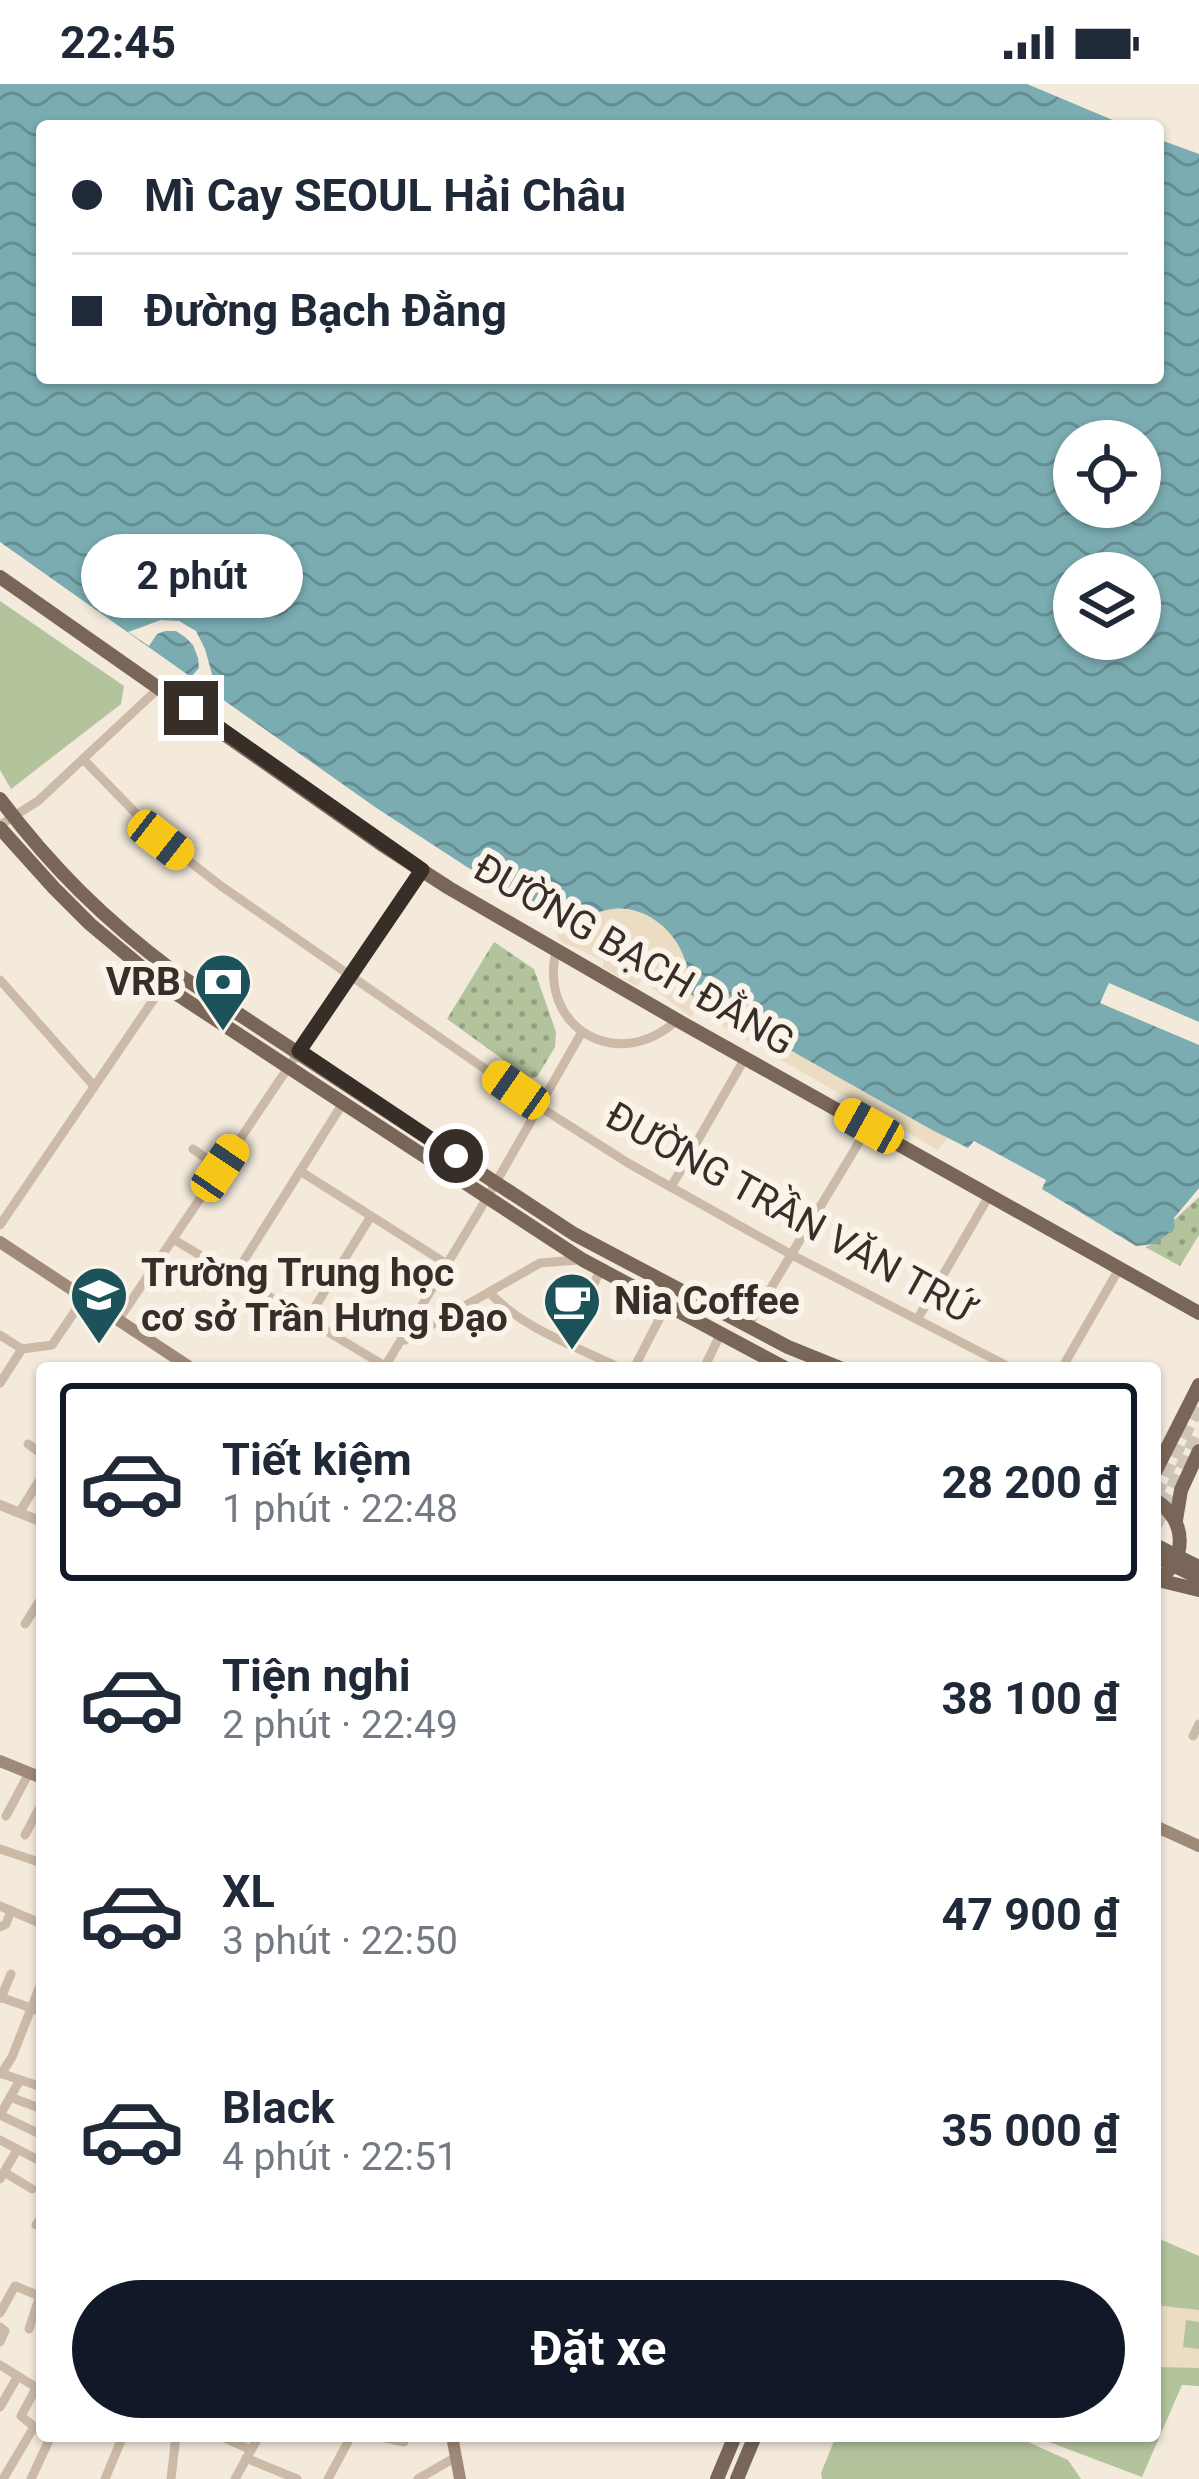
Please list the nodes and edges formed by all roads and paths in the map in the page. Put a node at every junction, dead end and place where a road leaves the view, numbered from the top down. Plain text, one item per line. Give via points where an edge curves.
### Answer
1 (0, 577) edge
2 (160, 687) junction
3 (84, 760) junction
4 (0, 799) edge
5 (4, 823) edge
6 (422, 870) junction
7 (556, 951) junction
8 (173, 971) junction
9 (351, 974) junction
10 (0, 980) edge
11 (163, 985) junction
12 (677, 1020) junction
13 (582, 1032) junction
14 (299, 1051) junction
15 (745, 1058) junction
16 (290, 1066) junction
17 (94, 1086) junction
18 (343, 1102) junction
19 (540, 1107) junction
20 (869, 1126) junction
21 (193, 1149) dead end
22 (220, 1168) junction
23 (300, 1171) junction
24 (496, 1183) junction
25 (671, 1186) junction
26 (989, 1196) junction
27 (487, 1198) junction
28 (371, 1216) junction
29 (0, 1225) edge
30 (173, 1239) junction
31 (0, 1242) edge
32 (542, 1249) junction
33 (792, 1255) junction
34 (583, 1260) junction
35 (447, 1264) junction
36 (601, 1269) junction
37 (1119, 1269) junction
38 (234, 1276) junction
39 (489, 1292) junction
40 (84, 1298) junction
41 (667, 1304) junction
42 (1199, 1313) edge
43 (918, 1318) junction
44 (119, 1319) junction
45 (307, 1320) junction
46 (748, 1326) junction
47 (721, 1333) junction
48 (0, 1335) edge
49 (400, 1342) junction
50 (566, 1342) junction
51 (788, 1347) junction
52 (22, 1349) junction
53 (182, 1362) edge
54 (377, 1362) edge
55 (388, 1362) edge
56 (608, 1362) edge
57 (637, 1362) edge
58 (707, 1362) edge
59 (773, 1362) edge
60 (811, 1362) edge
61 (825, 1362) edge
62 (1000, 1362) edge
63 (1065, 1362) edge
64 (0, 1383) edge
65 (1199, 1384) edge
66 (1184, 1416) junction
67 (1199, 1424) edge
68 (28, 1444) dead end
69 (36, 1450) edge
70 (1199, 1451) edge
71 (1161, 1460) edge
72 (36, 1486) edge
73 (0, 1505) edge
74 (1161, 1505) edge
75 (19, 1513) junction
76 (36, 1520) edge
77 (1176, 1520) junction
78 (1181, 1539) junction
79 (1161, 1548) edge
80 (1199, 1553) edge
81 (1161, 1559) edge
82 (1199, 1567) edge
83 (1161, 1578) edge
84 (1199, 1579) edge
85 (1161, 1582) edge
86 (1199, 1590) edge
87 (36, 1607) edge
88 (25, 1624) dead end
89 (1199, 1724) edge
90 (1193, 1736) dead end
91 (0, 1761) edge
92 (36, 1775) edge
93 (36, 1814) edge
94 (6, 1816) dead end
95 (1161, 1829) edge
96 (25, 1835) dead end
97 (1199, 1846) edge
98 (0, 1850) edge
99 (36, 1861) edge
100 (6, 1908) edge
101 (36, 1921) edge
102 (0, 1927) edge
103 (11, 1974) dead end
104 (1, 1998) edge
105 (36, 2011) edge
106 (1, 2073) edge
107 (20, 2080) junction
108 (36, 2085) edge
109 (10, 2097) junction
110 (36, 2107) edge
111 (0, 2115) edge
112 (36, 2132) edge
113 (0, 2140) edge
114 (17, 2150) junction
115 (36, 2159) edge
116 (3, 2170) edge
117 (32, 2189) dead end
118 (36, 2294) edge
119 (36, 2310) edge
120 (0, 2313) edge
121 (0, 2327) edge
122 (29, 2329) dead end
123 (0, 2342) edge
124 (0, 2365) edge
125 (18, 2376) junction
126 (36, 2388) edge
127 (36, 2394) edge
128 (0, 2407) edge
129 (36, 2428) edge
130 (38, 2442) edge
131 (43, 2442) edge
132 (120, 2442) edge
133 (175, 2442) edge
134 (230, 2442) edge
135 (256, 2442) edge
136 (348, 2442) edge
137 (453, 2442) edge
138 (732, 2442) edge
139 (752, 2442) edge
140 (249, 2454) junction
141 (456, 2457) junction
142 (3, 2479) edge
143 (32, 2479) edge
144 (105, 2479) edge
145 (171, 2479) edge
146 (235, 2479) edge
147 (297, 2479) edge
148 (328, 2479) edge
149 (418, 2479) edge
150 (460, 2479) edge
151 (717, 2479) edge
152 (737, 2479) edge

1 - 2 main road, ĐƯỜNG BẠCH ĐẰNG
2 - 3 street
2 - 6 main road, ĐƯỜNG BẠCH ĐẰNG
3 - 5 street
3 - 9 street, ĐƯỜNG TRẦN VĂN TRỨ via 161,840
4 - 5 main road
5 - 8 main road
5 - 11 main road via 54,888
6 - 7 main road, ĐƯỜNG BẠCH ĐẰNG
6 - 9 street
7 - 12 main road, ĐƯỜNG BẠCH ĐẰNG
7 - 13 street via 554,990
8 - 11 street
8 - 14 main road
9 - 14 street
9 - 19 street, ĐƯỜNG TRẦN VĂN TRỨ
10 - 17 street
11 - 16 main road
11 - 17 street
12 - 13 street via 639,1043
12 - 15 main road, ĐƯỜNG BẠCH ĐẰNG
13 - 19 street
14 - 16 street
14 - 24 main road
15 - 20 main road, ĐƯỜNG BẠCH ĐẰNG
15 - 25 street
16 - 18 main road
16 - 22 street
17 - 29 street
18 - 23 street
18 - 27 main road
19 - 24 street
19 - 25 street, ĐƯỜNG TRẦN VĂN TRỨ
20 - 26 main road, ĐƯỜNG BẠCH ĐẰNG
20 - 33 street
21 - 22 street
22 - 30 street
23 - 28 street
23 - 38 street
24 - 27 street
24 - 46 main road
25 - 33 street, ĐƯỜNG TRẦN VĂN TRỨ
26 - 37 main road, ĐƯỜNG BẠCH ĐẰNG
26 - 43 street
27 - 32 main road
27 - 35 street
28 - 35 street
28 - 45 street
30 - 38 street
30 - 44 street
31 - 40 main road
32 - 34 main road
32 - 34 street
32 - 39 street
33 - 43 street, ĐƯỜNG TRẦN VĂN TRỨ
33 - 46 street
34 - 36 main road
35 - 49 street
36 - 41 main road
36 - 50 street
37 - 42 main road, ĐƯỜNG BẠCH ĐẰNG
37 - 63 street
38 - 45 street
39 - 49 street
39 - 50 street via 506,1311
40 - 44 main road
40 - 52 street via 52,1345
41 - 47 main road
41 - 57 street
43 - 62 street, ĐƯỜNG TRẦN VĂN TRỨ
44 - 53 main road
45 - 54 street
46 - 51 main road
47 - 58 street
47 - 59 main road
48 - 52 street
49 - 55 street
50 - 56 street
51 - 60 main road
51 - 61 main road
52 - 64 street
65 - 66 main road
66 - 67 main road
66 - 71 main road
68 - 69 street
70 - 77 main road
72 - 75 street
73 - 75 street
74 - 77 main road
75 - 76 street
77 - 78 main road
78 - 80 main road
78 - 83 main road
79 - 82 main road, bridge
81 - 84 main road, bridge
85 - 86 main road
87 - 88 street
89 - 90 street
91 - 92 main road
92 - 94 street
93 - 96 street
95 - 97 main road
98 - 99 street
100 - 101 street
100 - 102 street
103 - 104 street
104 - 105 street
105 - 106 street
106 - 107 street
107 - 108 street
107 - 109 street
109 - 110 street
109 - 111 street
111 - 112 street
113 - 114 street
114 - 115 street
114 - 116 street
116 - 117 street
118 - 120 street via 15,2285
119 - 122 street
121 - 123 street
124 - 125 street
125 - 126 street
125 - 128 street
127 - 129 street via 20,2416
130 - 142 street
131 - 143 street
132 - 144 street
133 - 145 street
134 - 140 street
135 - 140 street
136 - 148 street
137 - 141 main road
138 - 151 main road
139 - 152 main road
140 - 146 street
140 - 147 street
141 - 149 street
141 - 150 main road

